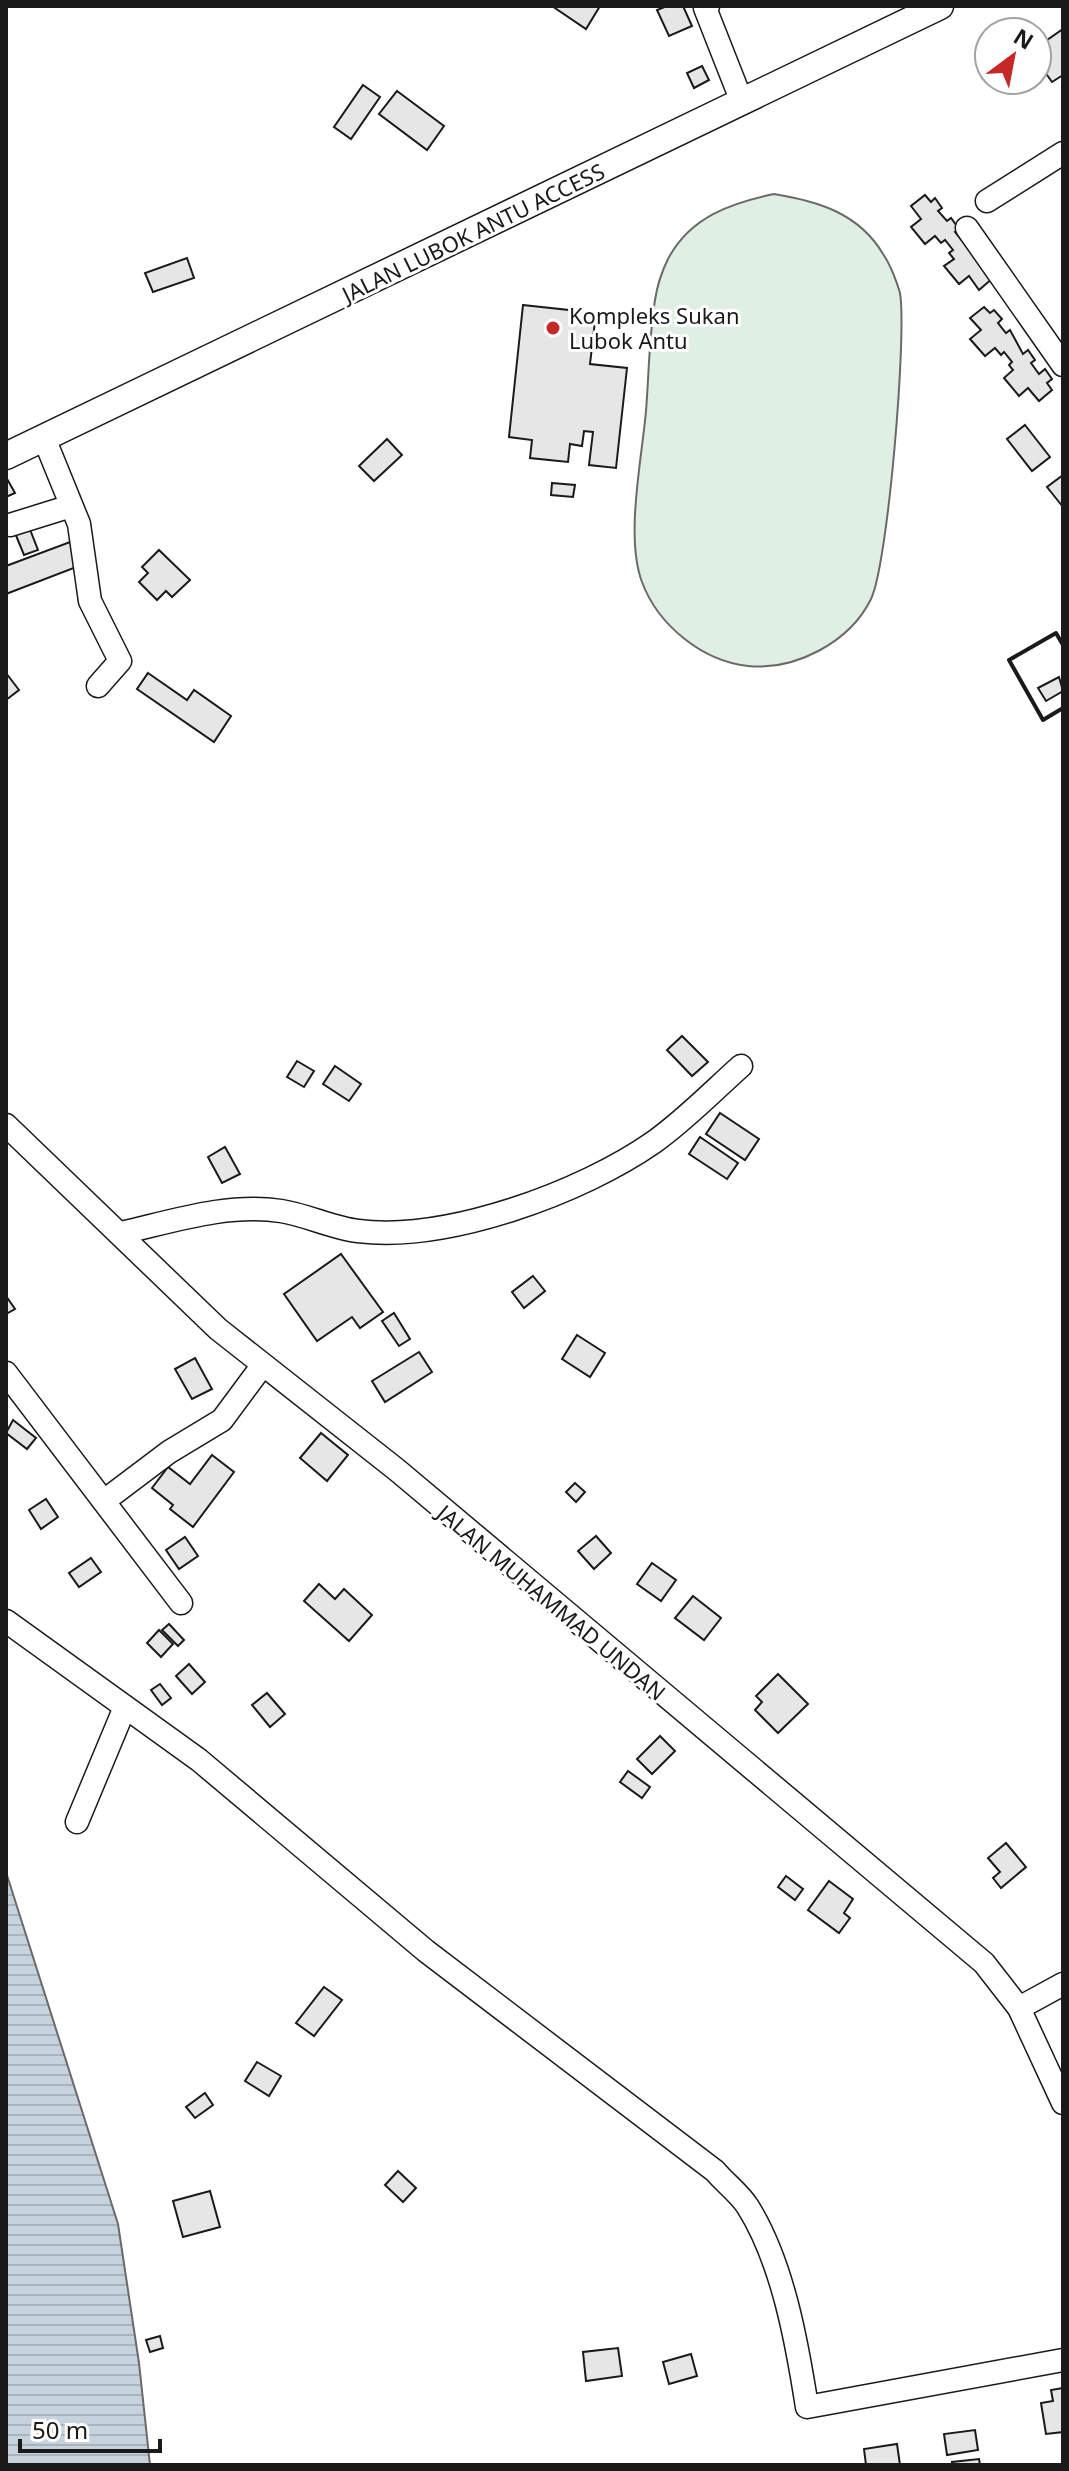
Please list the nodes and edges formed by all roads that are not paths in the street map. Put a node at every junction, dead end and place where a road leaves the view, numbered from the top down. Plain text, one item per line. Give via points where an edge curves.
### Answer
1 (940, 6) edge
2 (705, 7) edge
3 (742, 102) junction
4 (1063, 153) edge
5 (987, 201) dead end
6 (967, 228) dead end
7 (1063, 365) edge
8 (44, 438) junction
9 (6, 456) edge
10 (71, 506) junction
11 (10, 525) dead end
12 (98, 686) dead end
13 (741, 1066) dead end
14 (6, 1125) edge
15 (121, 1233) junction
16 (262, 1366) junction
17 (6, 1373) edge
18 (104, 1501) junction
19 (181, 1603) dead end
20 (6, 1621) edge
21 (125, 1707) junction
22 (77, 1822) dead end
23 (1063, 1984) edge
24 (1019, 2008) junction
25 (1063, 2103) edge
26 (1063, 2360) edge

1 - 3 main road, JALAN LUBOK ANTU ACCESS
2 - 3 street
3 - 8 main road, JALAN LUBOK ANTU ACCESS
4 - 5 street
6 - 7 street
8 - 9 main road, JALAN LUBOK ANTU ACCESS
8 - 10 street
10 - 11 street
10 - 12 street via 79,524 90,601 120,661
13 - 15 street via 654,1142 592,1177 493,1217 403,1232 356,1231 253,1208
14 - 15 street, JALAN MUHAMMAD UNDAN
15 - 16 street, JALAN MUHAMMAD UNDAN
16 - 18 street via 222,1420
16 - 24 street, JALAN MUHAMMAD UNDAN via 397,1470 984,1963
17 - 18 street
18 - 19 street
20 - 21 street
21 - 22 street
21 - 26 street via 199,1760 426,1951 715,2171 747,2206 765,2243 796,2339 807,2407
23 - 24 street
24 - 25 street, JALAN MUHAMMAD UNDAN

